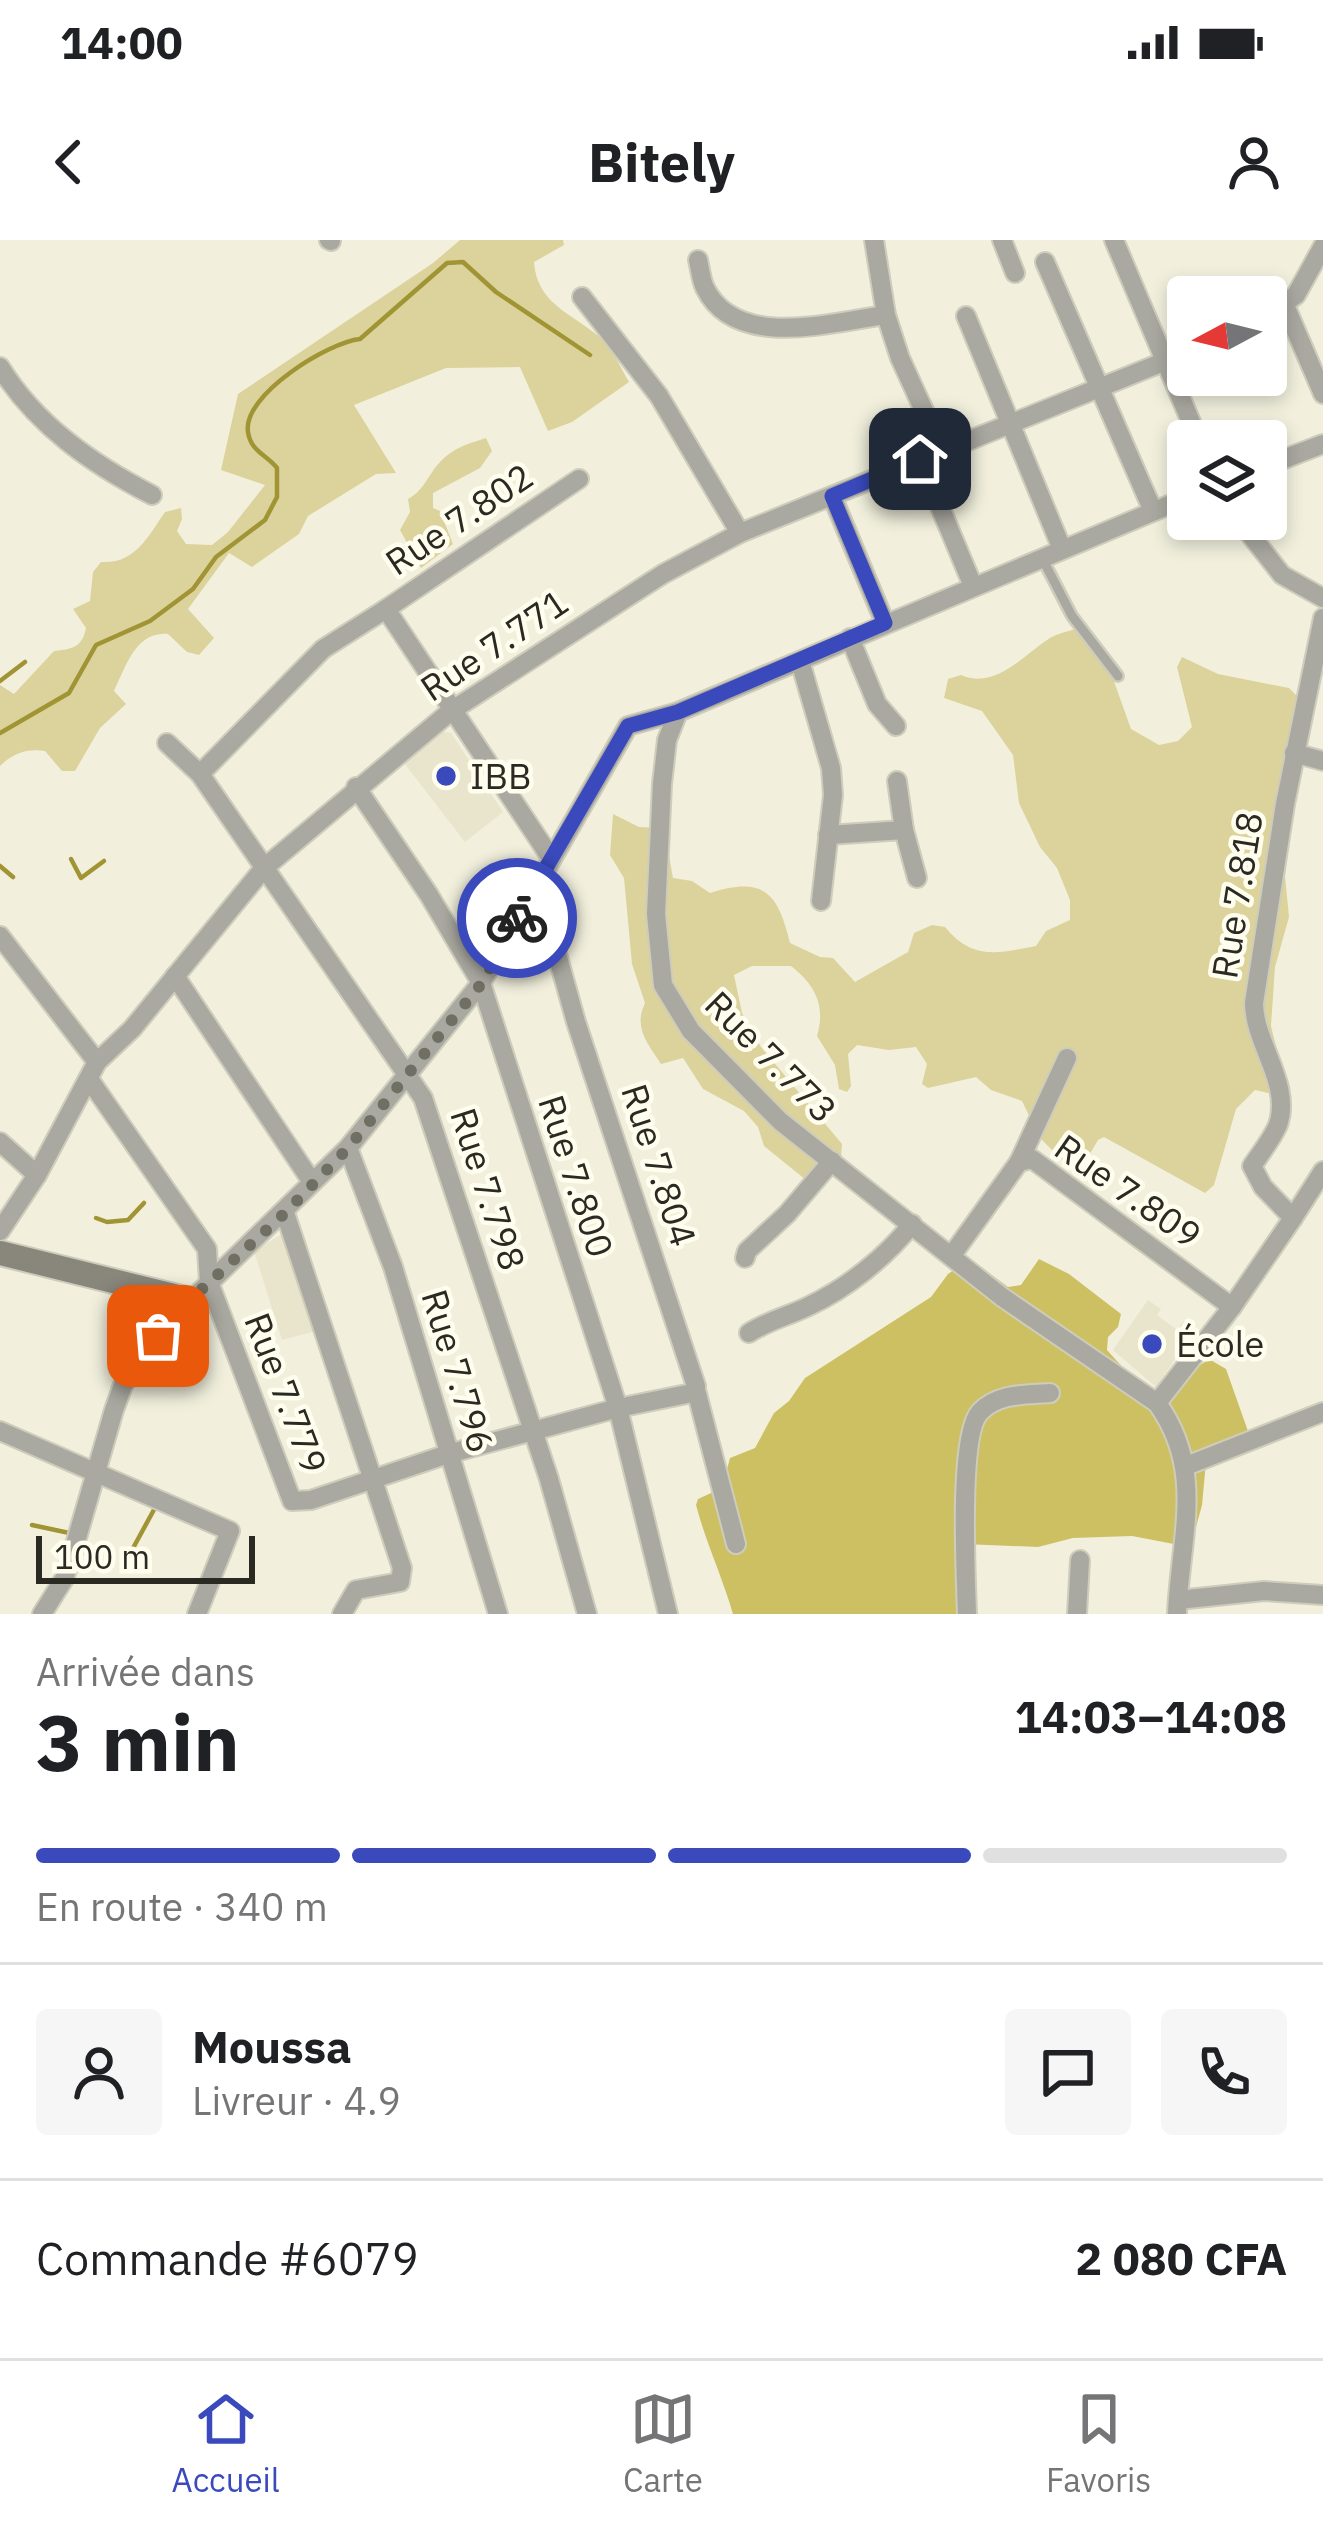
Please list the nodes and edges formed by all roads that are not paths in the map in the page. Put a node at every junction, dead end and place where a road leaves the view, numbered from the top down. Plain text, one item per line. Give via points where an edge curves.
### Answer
1 (874, 240) edge
2 (1002, 240) edge
3 (1114, 240) edge
4 (1323, 246) edge
5 (698, 260) dead end
6 (1045, 262) dead end
7 (1015, 273) dead end
8 (582, 296) dead end
9 (1287, 302) edge
10 (1287, 311) edge
11 (886, 315) junction
12 (966, 316) dead end
13 (1167, 361) joint
14 (0, 367) edge
15 (1102, 388) junction
16 (1323, 394) edge
17 (1009, 424) junction
18 (1323, 444) edge
19 (941, 450) junction
20 (1287, 458) edge
21 (920, 459) junction
22 (579, 479) dead end
23 (152, 495) dead end
24 (832, 496) junction
25 (1167, 506) edge
26 (1154, 512) junction
27 (740, 533) junction
28 (1254, 540) edge
29 (1062, 549) junction
30 (1042, 558) junction
31 (974, 586) junction
32 (1321, 594) edge
33 (386, 609) junction
34 (1323, 618) edge
35 (885, 623) junction
36 (850, 638) junction
37 (800, 661) junction
38 (1118, 676) dead end
39 (451, 711) junction
40 (678, 712) junction
41 (896, 726) dead end
42 (166, 743) dead end
43 (1294, 753) junction
44 (1323, 761) edge
45 (200, 774) junction
46 (896, 781) dead end
47 (356, 787) junction
48 (904, 830) junction
49 (828, 836) junction
50 (551, 858) junction
51 (265, 868) junction
52 (917, 878) dead end
53 (537, 882) junction
54 (821, 901) dead end
55 (0, 936) edge
56 (176, 976) junction
57 (482, 983) junction
58 (1067, 1058) dead end
59 (93, 1070) junction
60 (408, 1073) junction
61 (0, 1142) edge
62 (348, 1148) junction
63 (832, 1161) junction
64 (1019, 1162) junction
65 (1323, 1171) edge
66 (37, 1175) junction
67 (312, 1182) junction
68 (285, 1213) junction
69 (1293, 1217) junction
70 (912, 1225) junction
71 (0, 1232) edge
72 (0, 1252) edge
73 (952, 1255) junction
74 (745, 1258) dead end
75 (200, 1291) junction
76 (1232, 1307) junction
77 (749, 1333) dead end
78 (696, 1390) junction
79 (1050, 1393) dead end
80 (1157, 1403) junction
81 (618, 1408) junction
82 (1323, 1412) edge
83 (532, 1430) junction
84 (0, 1431) edge
85 (448, 1454) junction
86 (1186, 1466) junction
87 (98, 1472) junction
88 (372, 1480) junction
89 (736, 1544) dead end
90 (1080, 1560) dead end
91 (1323, 1595) edge
92 (1178, 1607) edge
93 (42, 1614) edge
94 (197, 1614) edge
95 (342, 1614) edge
96 (498, 1614) edge
97 (587, 1614) edge
98 (668, 1614) edge
99 (967, 1614) edge
100 (1077, 1614) edge

1 - 11 street
2 - 7 street
3 - 13 street
4 - 9 street
5 - 11 street via 705,289 746,324 777,329
6 - 15 street
8 - 27 street via 659,396
10 - 16 street
11 - 19 street
12 - 17 street
13 - 15 street, Rue 7.771
14 - 23 street via 51,429
15 - 17 street, Rue 7.771
15 - 26 street
17 - 19 street, Rue 7.771
17 - 29 street
18 - 20 street
19 - 21 street, Rue 7.771
21 - 24 street, Rue 7.771
21 - 31 street
22 - 33 street, Rue 7.802
24 - 27 street, Rue 7.771
24 - 35 street
25 - 26 street
26 - 29 street
27 - 39 street, Rue 7.771
28 - 32 street via 1274,566
29 - 30 street
30 - 31 street
30 - 38 lane via 1072,616
31 - 35 street
33 - 39 street, Rue 7.802
33 - 45 street via 323,649
34 - 43 street, Rue 7.818
35 - 36 street
36 - 37 street
36 - 41 street via 877,704
37 - 40 street
37 - 49 street via 831,768
39 - 47 street, Rue 7.771
39 - 50 street, Rue 7.802
40 - 50 street via 628,726
40 - 63 street, Rue 7.773 via 662,784 656,914 663,985 716,1059
42 - 45 street, Rue 7.798
43 - 44 street
43 - 69 street, Rue 7.818 via 1254,1003 1278,1087 1278,1124 1252,1166
45 - 51 street, Rue 7.798
46 - 48 street
47 - 51 street, Rue 7.771
47 - 57 street, Rue 7.800
48 - 49 street
48 - 52 street
49 - 54 street
50 - 53 street
51 - 56 street, Rue 7.771
51 - 60 street, Rue 7.798
53 - 57 street
53 - 78 street, Rue 7.804
55 - 59 street, Rue 7.779
56 - 59 street, Rue 7.771
56 - 67 street
57 - 60 street
57 - 81 street, Rue 7.800
58 - 64 street
59 - 66 street, Rue 7.771
59 - 75 street, Rue 7.779 via 207,1249
60 - 62 street
60 - 83 street, Rue 7.798 via 438,1137
61 - 66 street
62 - 67 street
62 - 85 street, Rue 7.796
63 - 70 street, Rue 7.773
63 - 74 street
64 - 73 street, Rue 7.809
64 - 76 street, Rue 7.809 via 1042,1163
65 - 69 street
66 - 71 street, Rue 7.771
67 - 68 street
68 - 75 street
68 - 88 street
69 - 76 street
70 - 73 street, Rue 7.773
70 - 77 street via 863,1271
72 - 75 street
73 - 80 street, Rue 7.773
75 - 87 street via 123,1385
75 - 88 street, Rue 7.779 via 292,1501
76 - 80 street
78 - 81 street
78 - 89 street, Rue 7.804
79 - 99 street via 1006,1396 977,1414 970,1431
80 - 86 street, Rue 7.773
81 - 83 street, Rue 7.779
81 - 98 street, Rue 7.800
82 - 86 street
83 - 85 street, Rue 7.779
83 - 97 street, Rue 7.798
84 - 87 street
85 - 88 street, Rue 7.779
85 - 96 street, Rue 7.796
86 - 92 street, Rue 7.773
87 - 93 street via 64,1579
87 - 94 street via 230,1531
88 - 95 street via 403,1576 393,1586 356,1590
90 - 100 street
91 - 92 street via 1264,1592

